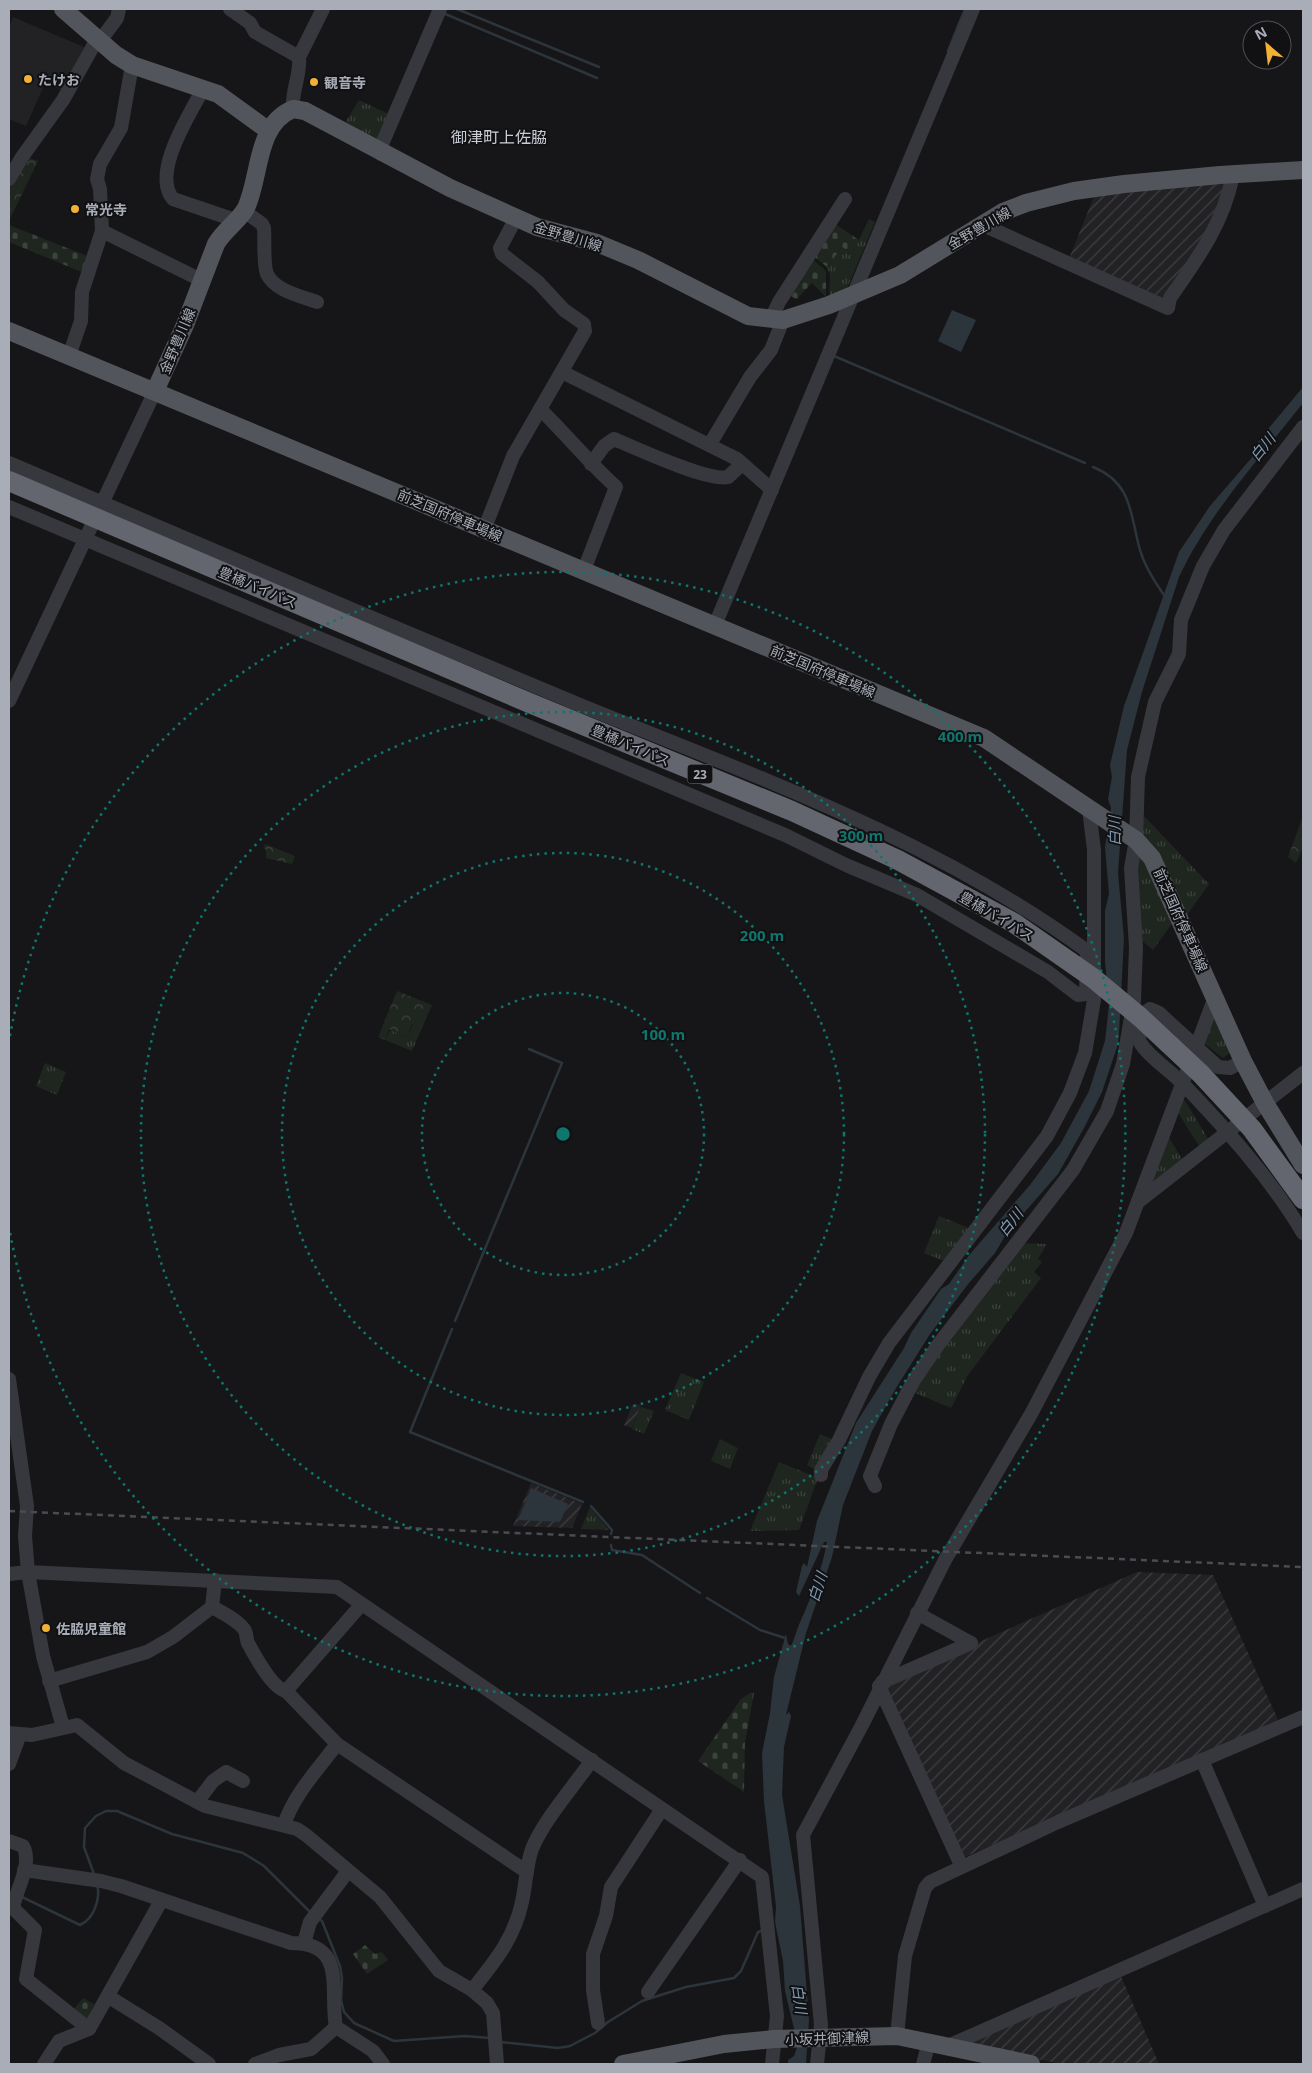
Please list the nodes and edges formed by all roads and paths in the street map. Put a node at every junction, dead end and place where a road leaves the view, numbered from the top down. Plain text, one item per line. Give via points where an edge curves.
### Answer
1 (63, 9) edge
2 (119, 9) edge
3 (230, 9) edge
4 (323, 9) edge
5 (440, 9) edge
6 (973, 9) edge
7 (98, 40) junction
8 (299, 57) junction
9 (132, 65) junction
10 (203, 89) junction
11 (293, 109) junction
12 (269, 131) junction
13 (381, 154) junction
14 (1303, 170) edge
15 (1233, 175) junction
16 (9, 179) edge
17 (845, 199) dead end
18 (240, 216) junction
19 (516, 218) junction
20 (983, 225) junction
21 (102, 231) junction
22 (203, 281) junction
23 (852, 296) junction
24 (317, 302) dead end
25 (777, 319) junction
26 (9, 331) edge
27 (69, 356) junction
28 (562, 372) junction
29 (156, 391) junction
30 (540, 410) junction
31 (1303, 427) edge
32 (710, 444) junction
33 (9, 463) edge
34 (590, 464) junction
35 (742, 464) junction
36 (9, 474) edge
37 (9, 481) edge
38 (772, 490) junction
39 (102, 503) junction
40 (9, 507) edge
41 (484, 530) junction
42 (85, 539) junction
43 (584, 570) junction
44 (715, 625) junction
45 (436, 646) junction
46 (422, 681) junction
47 (9, 701) edge
48 (667, 740) junction
49 (652, 779) junction
50 (803, 796) junction
51 (1092, 811) junction
52 (785, 835) junction
53 (1134, 838) junction
54 (933, 855) junction
55 (917, 895) junction
56 (1064, 934) junction
57 (1048, 972) junction
58 (1215, 997) junction
59 (1195, 1048) junction
60 (1243, 1061) junction
61 (1303, 1073) edge
62 (1182, 1083) junction
63 (1265, 1103) junction
64 (1226, 1133) junction
65 (1303, 1165) edge
66 (1303, 1187) edge
67 (1303, 1199) edge
68 (1138, 1202) junction
69 (1303, 1233) edge
70 (9, 1379) edge
71 (821, 1475) dead end
72 (875, 1486) dead end
73 (28, 1572) junction
74 (9, 1574) edge
75 (216, 1580) junction
76 (361, 1605) junction
77 (212, 1607) junction
78 (917, 1613) junction
79 (49, 1681) junction
80 (881, 1684) junction
81 (286, 1691) junction
82 (1303, 1717) edge
83 (63, 1727) junction
84 (14, 1733) edge
85 (336, 1744) junction
86 (592, 1760) junction
87 (1202, 1760) junction
88 (9, 1764) edge
89 (243, 1781) dead end
90 (197, 1802) junction
91 (662, 1808) junction
92 (284, 1826) junction
93 (9, 1841) edge
94 (740, 1860) junction
95 (961, 1866) junction
96 (24, 1870) junction
97 (348, 1871) junction
98 (527, 1872) junction
99 (1303, 1889) edge
100 (13, 1901) edge
101 (162, 1901) junction
102 (1265, 1906) junction
103 (304, 1943) junction
104 (472, 1990) junction
105 (648, 1992) dead end
106 (109, 1997) junction
107 (598, 2024) dead end
108 (336, 2027) junction
109 (90, 2029) junction
110 (897, 2036) junction
111 (818, 2037) junction
112 (777, 2039) junction
113 (929, 2042) junction
114 (948, 2046) junction
115 (643, 2062) edge
116 (44, 2064) edge
117 (209, 2064) edge
118 (255, 2064) edge
119 (383, 2064) edge
120 (497, 2064) edge
121 (623, 2064) edge
122 (772, 2064) edge
123 (817, 2064) edge
124 (923, 2064) edge
125 (1031, 2064) edge

1 - 7 main road
2 - 7 street via 117,18
3 - 8 street via 250,23 255,32
4 - 8 street
5 - 13 street via 382,144
6 - 23 street
7 - 9 main road
7 - 16 street via 63,100
8 - 11 street
9 - 10 main road
9 - 21 street via 121,128 100,164 97,179
10 - 12 main road via 218,94
10 - 18 street via 172,150 166,170 167,187 173,199
11 - 12 main road, 金野豊川線 via 276,120
11 - 13 main road, 金野豊川線 via 305,111
12 - 18 main road, 金野豊川線 via 258,159 251,196
13 - 19 main road, 金野豊川線
14 - 15 main road, 金野豊川線
15 - 20 main road, 金野豊川線 via 1074,191 1026,203
15 - 20 street via 1222,215 1170,298 1168,308
17 - 25 street via 778,302
18 - 22 main road, 金野豊川線 via 216,244
18 - 24 street via 262,224 268,275 276,285
19 - 25 main road, 金野豊川線 via 597,243 748,316
19 - 28 street via 500,248 502,254 584,324 585,331
20 - 23 main road, 金野豊川線 via 900,275
21 - 22 street
21 - 27 street via 82,292 81,321
22 - 29 main road, 金野豊川線
23 - 25 main road, 金野豊川線
23 - 38 street
25 - 32 street via 771,350 750,377
26 - 27 main road, 金野豊川線
27 - 29 main road, 金野豊川線
28 - 30 street
28 - 32 street
29 - 39 street
29 - 41 main road, 前芝国府停車場線
30 - 34 street
30 - 41 street via 513,456
31 - 53 street via 1224,530 1203,566 1181,620 1179,654 1155,702 1138,777
32 - 35 street
33 - 39 street
34 - 35 street via 614,439 718,478 728,477
34 - 43 street via 616,487
35 - 38 street
36 - 66 highway, 豊橋バイパス / 23 via 794,806 902,856 1019,919 1098,975 1145,1013 1206,1070 1257,1125
37 - 67 highway, 豊橋バイパス / 23, bridge via 792,811 898,860 1014,923 1093,978 1201,1074 1252,1130
38 - 44 street
39 - 42 street
39 - 45 street
40 - 42 street
41 - 43 main road, 前芝国府停車場線
42 - 46 street
42 - 47 street
43 - 44 main road, 前芝国府停車場線
44 - 51 main road, 前芝国府停車場線 via 984,738
45 - 46 street
45 - 48 street
46 - 49 street
48 - 49 street
48 - 50 street
49 - 52 street
50 - 52 street
50 - 54 street
51 - 53 main road, 前芝国府停車場線
51 - 71 street via 1094,1000 1085,1053 1070,1093 1047,1136 889,1344 851,1410
52 - 55 street
53 - 58 main road, 前芝国府停車場線 via 1158,868
53 - 72 street via 1131,868 1136,947 1134,1000 1123,1064 1107,1111 1073,1170 914,1380 891,1424 870,1476
54 - 55 street
54 - 56 street
55 - 57 street
56 - 57 street
56 - 57 street via 1087,951 1086,994 1078,994
58 - 59 street
58 - 60 main road, 前芝国府停車場線
59 - 60 street via 1218,1067 1230,1068
59 - 62 street
59 - 62 street via 1160,1013 1150,1009 1146,1011 1140,1032 1141,1044
60 - 63 main road, 前芝国府停車場線
61 - 63 street
62 - 64 street
62 - 68 street
63 - 64 street
63 - 65 main road, 前芝国府停車場線
64 - 68 street
64 - 69 street via 1267,1182
68 - 78 street via 1126,1233 1031,1414
70 - 73 street via 27,1506
73 - 74 street
73 - 75 street
73 - 79 street
75 - 76 street via 329,1585 337,1587
75 - 77 street
76 - 81 street
76 - 86 street
77 - 79 street via 147,1652
77 - 81 street via 245,1630 247,1642 273,1682 279,1690
78 - 80 street
78 - 80 street via 971,1643
79 - 83 street
80 - 95 street
80 - 111 street via 803,1835
81 - 85 street
82 - 87 street
83 - 84 street via 32,1735
83 - 90 street via 77,1725 124,1763
84 - 88 street
85 - 92 street via 304,1788
85 - 98 street
86 - 91 street
86 - 98 street via 537,1838
87 - 95 street
87 - 102 street
89 - 90 street via 226,1772 212,1781
90 - 92 street
91 - 94 street
91 - 107 street via 611,1887 606,1916 593,1954
92 - 97 street via 306,1835
93 - 96 street via 23,1846 26,1852
94 - 105 street
94 - 112 street via 762,1877
95 - 110 street via 936,1877 924,1888 905,1956
96 - 100 street
96 - 101 street via 96,1881
97 - 103 street via 310,1922
97 - 104 street via 380,1897 439,1972
98 - 104 street via 522,1903 505,1948
99 - 102 street
100 - 109 street via 35,1930 26,1979
101 - 103 street via 291,1943
101 - 106 street
102 - 114 street
103 - 108 street via 326,1955 331,1962
104 - 120 street via 493,2012
106 - 109 street
106 - 117 street
108 - 118 street via 311,2049
108 - 119 street via 373,2051
109 - 116 street via 59,2041
110 - 111 main road, 小坂井御津線
110 - 113 main road, 小坂井御津線
111 - 112 main road, 小坂井御津線
111 - 123 street
112 - 115 main road, 小坂井御津線 via 724,2044
112 - 122 street
113 - 114 main road, 小坂井御津線
113 - 124 street
114 - 125 main road, 小坂井御津線
115 - 121 main road, 小坂井御津線

